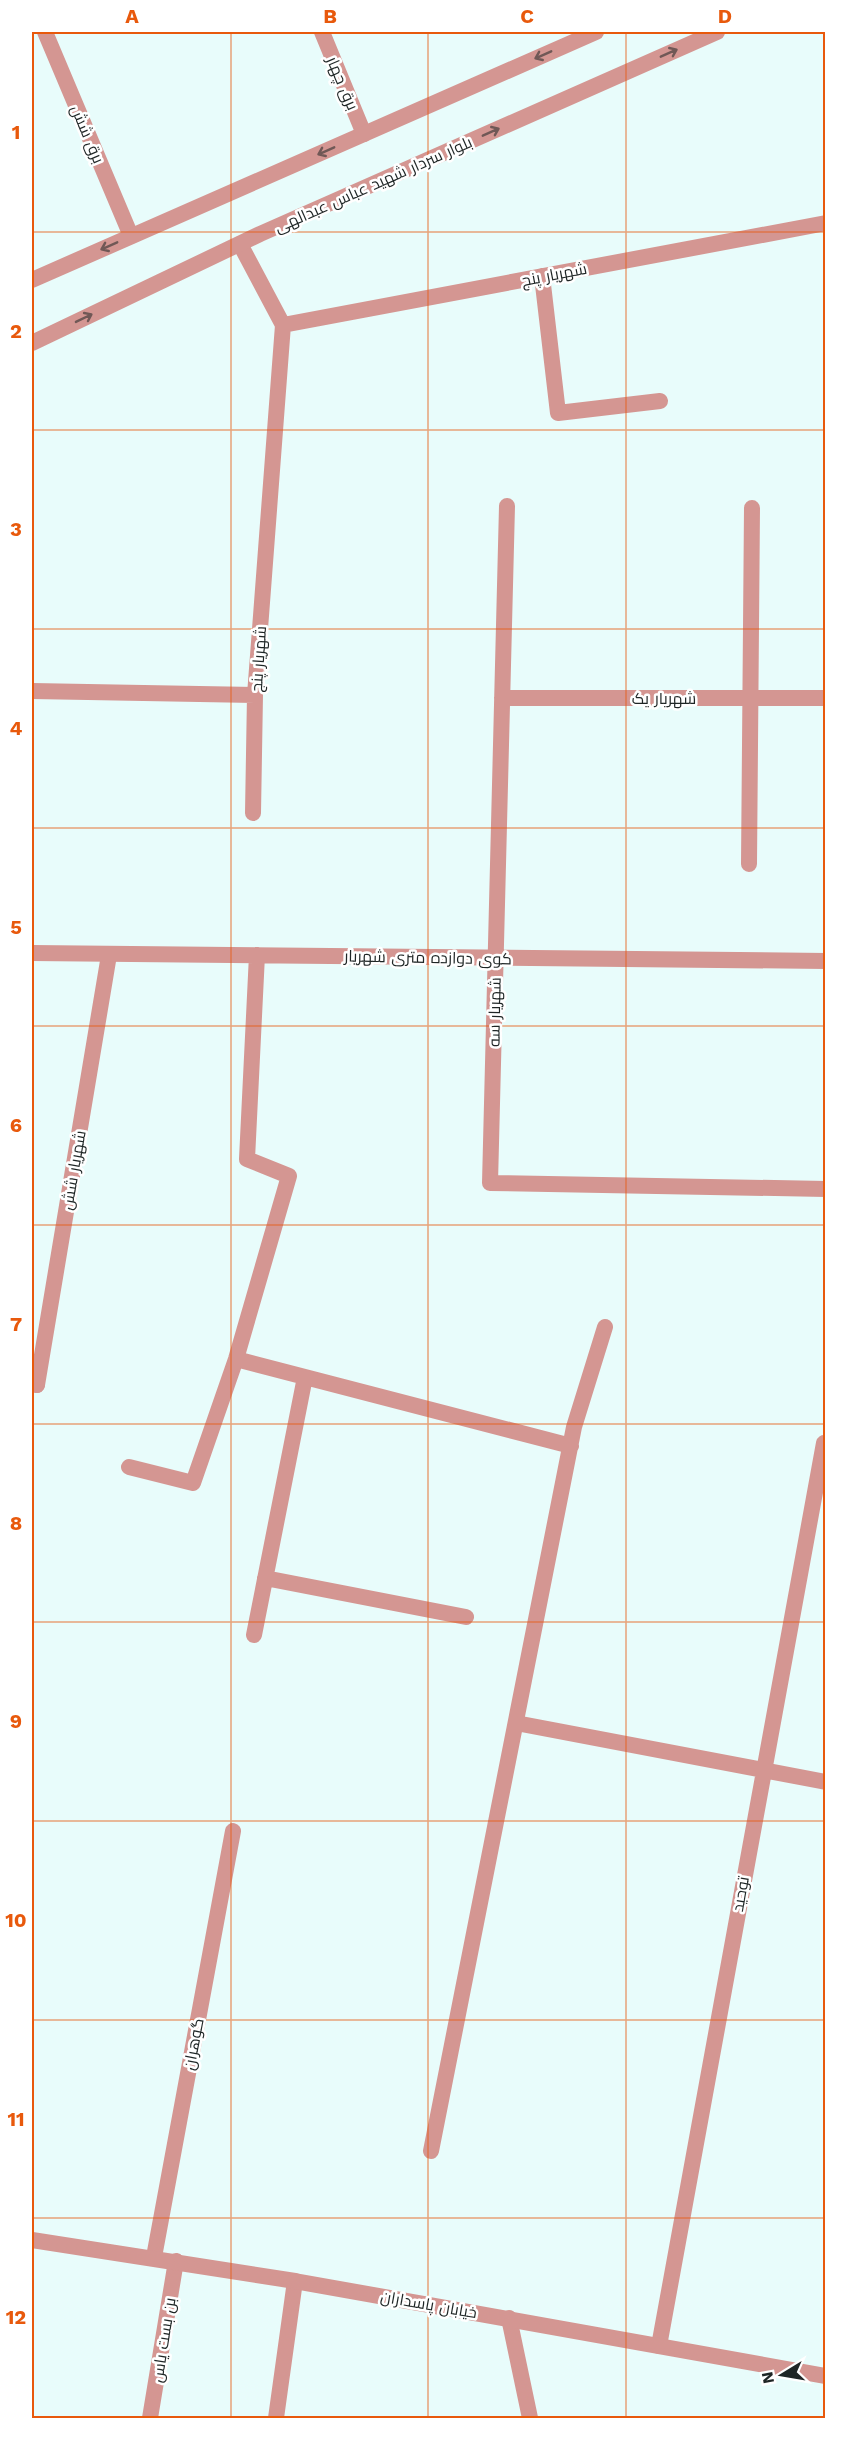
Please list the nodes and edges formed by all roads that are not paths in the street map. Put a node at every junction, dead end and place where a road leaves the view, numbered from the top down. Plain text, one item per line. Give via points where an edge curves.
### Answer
1 (45, 32) edge
2 (322, 32) edge
3 (596, 32) edge
4 (717, 32) edge
5 (364, 134) junction
6 (825, 223) edge
7 (131, 236) junction
8 (240, 244) junction
9 (542, 276) junction
10 (32, 280) edge
11 (283, 325) junction
12 (32, 343) edge
13 (660, 401) dead end
14 (507, 506) dead end
15 (752, 508) dead end
16 (32, 691) edge
17 (255, 695) junction
18 (502, 698) junction
19 (751, 698) junction
20 (825, 698) edge
21 (253, 813) dead end
22 (749, 864) dead end
23 (32, 953) edge
24 (109, 955) junction
25 (257, 955) junction
26 (495, 957) junction
27 (825, 961) edge
28 (825, 1189) edge
29 (605, 1327) dead end
30 (236, 1359) junction
31 (305, 1377) junction
32 (34, 1384) edge
33 (824, 1443) dead end
34 (571, 1446) junction
35 (129, 1467) dead end
36 (265, 1578) junction
37 (466, 1617) dead end
38 (254, 1635) dead end
39 (516, 1723) junction
40 (763, 1770) junction
41 (825, 1782) edge
42 (233, 1831) dead end
43 (431, 2151) dead end
44 (32, 2240) edge
45 (154, 2257) junction
46 (177, 2261) junction
47 (295, 2281) junction
48 (509, 2318) junction
49 (659, 2346) junction
50 (825, 2376) edge
51 (150, 2418) edge
52 (276, 2418) edge
53 (530, 2418) edge

1 - 7 street, برق شش
2 - 5 street, برق چهار
3 -> 5 street
8 -> 4 street, بلوار سردار شهید عباس عبدالهی
5 -> 7 street
6 - 9 street, شهریار پنج
7 -> 10 street
8 - 11 street
12 -> 8 street, بلوار سردار شهید عباس عبدالهی
9 - 11 street, شهریار پنج
9 - 13 street via 558,413
11 - 17 street, شهریار پنج
14 - 18 street, شهریار سه
15 - 19 street
16 - 17 street
17 - 21 street, شهریار پنج
18 - 19 street, شهریار یک
18 - 26 street, شهریار سه
19 - 20 street, شهریار یک
19 - 22 street
23 - 24 street, کوی دوازده متری شهریار
24 - 25 street, کوی دوازده متری شهریار
24 - 32 street, شهریار شش
25 - 26 street, کوی دوازده متری شهریار
25 - 30 street via 247,1159 289,1176
26 - 27 street, کوی دوازده متری شهریار
26 - 28 street, شهریار سه via 490,1183
29 - 34 street
30 - 31 street
30 - 35 street via 193,1483
31 - 34 street
31 - 36 street
33 - 40 street, توحید
34 - 39 street
36 - 37 street
36 - 38 street
39 - 40 street
39 - 43 street
40 - 41 street
40 - 49 street, توحید
42 - 45 street, گوهران
44 - 45 street, خیابان پاسداران
45 - 46 street, خیابان پاسداران
46 - 47 street, خیابان پاسداران
46 - 51 street, بن بست یاس
47 - 48 street, خیابان پاسداران
47 - 52 street
48 - 49 street, خیابان پاسداران
48 - 53 street
49 - 50 street, خیابان پاسداران

